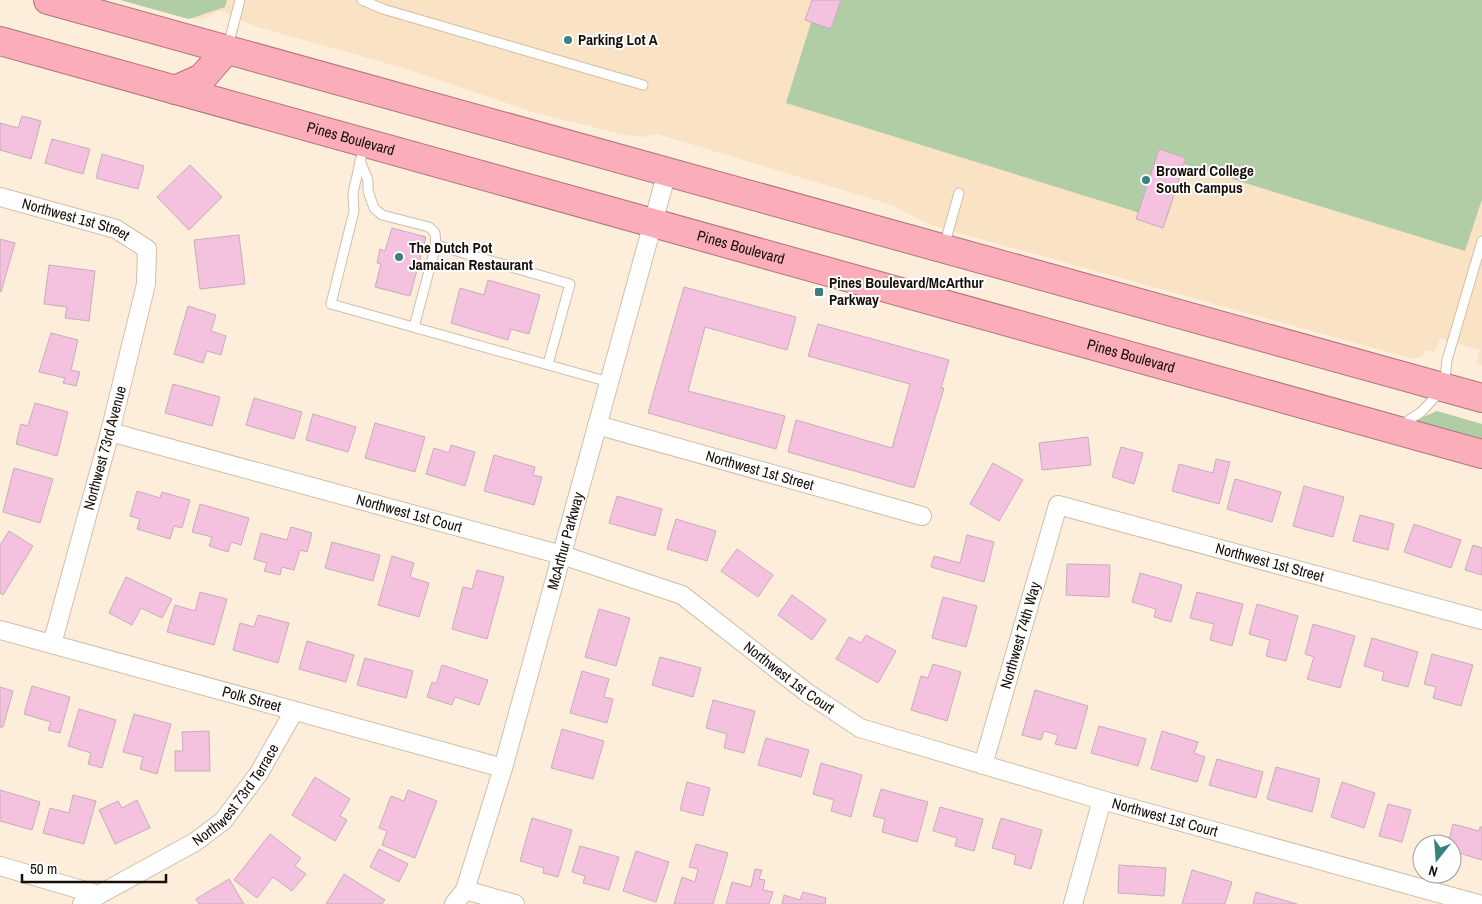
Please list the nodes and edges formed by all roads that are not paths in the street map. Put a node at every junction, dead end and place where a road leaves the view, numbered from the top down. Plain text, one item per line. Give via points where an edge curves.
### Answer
1 (48, 0) edge
2 (240, 0) edge
3 (244, 0) edge
4 (362, 0) edge
5 (237, 14) junction
6 (0, 42) edge
7 (227, 49) junction
8 (643, 85) dead end
9 (175, 90) junction
10 (362, 152) junction
11 (667, 172) junction
12 (959, 193) dead end
13 (0, 198) edge
14 (652, 224) junction
15 (1482, 241) edge
16 (436, 245) junction
17 (147, 249) joint
18 (943, 249) junction
19 (414, 327) junction
20 (548, 364) junction
21 (609, 382) junction
22 (1444, 388) junction
23 (1482, 398) edge
24 (597, 425) junction
25 (1394, 430) junction
26 (110, 432) junction
27 (1482, 454) edge
28 (1058, 505) joint
29 (922, 516) dead end
30 (562, 555) junction
31 (1482, 620) edge
32 (0, 630) edge
33 (52, 644) junction
34 (294, 711) junction
35 (983, 765) junction
36 (503, 768) junction
37 (1102, 800) junction
38 (0, 866) edge
39 (99, 895) junction
40 (460, 897) edge
41 (82, 904) edge
42 (515, 904) edge
43 (1073, 904) edge
44 (1478, 904) edge

1 - 7 highway
2 - 5 lane
3 - 5 lane
4 - 8 lane via 383,9
5 - 7 lane
6 - 9 highway, Pines Boulevard
7 - 9 highway via 202,78
7 - 11 highway
9 - 10 highway, Pines Boulevard
10 - 14 highway, Pines Boulevard
10 - 16 lane via 374,208 382,215 429,227 435,233
10 - 19 lane via 353,193 354,211 331,304
11 - 14 street, McArthur Parkway
11 - 18 highway
12 - 18 lane
13 - 17 street, Northwest 1st Street via 116,229
14 - 21 street, McArthur Parkway
14 - 25 highway, Pines Boulevard
15 - 22 lane via 1447,360
16 - 19 lane
16 - 20 lane via 570,284
17 - 26 street, Northwest 73rd Avenue via 146,284
18 - 22 highway
19 - 20 lane
20 - 21 lane
21 - 24 street, McArthur Parkway
22 - 23 highway
22 - 25 lane via 1420,412
24 - 29 street, Northwest 1st Street
24 - 30 street, McArthur Parkway
25 - 27 highway, Pines Boulevard
26 - 30 street, Northwest 1st Court
26 - 33 street, Northwest 73rd Avenue
28 - 31 street, Northwest 1st Street
28 - 35 street, Northwest 74th Way
30 - 35 street, Northwest 1st Court via 682,594 806,692 860,728
30 - 36 street, McArthur Parkway
32 - 33 street, Polk Street
33 - 34 street, Polk Street
34 - 36 street, Polk Street
34 - 39 street, Northwest 73rd Terrace via 259,773 223,822 195,842
35 - 37 street, Northwest 1st Court
36 - 40 street, McArthur Parkway
37 - 43 street
37 - 44 street, Northwest 1st Court
38 - 39 street
39 - 41 street, Northwest 73rd Terrace
40 - 42 street

